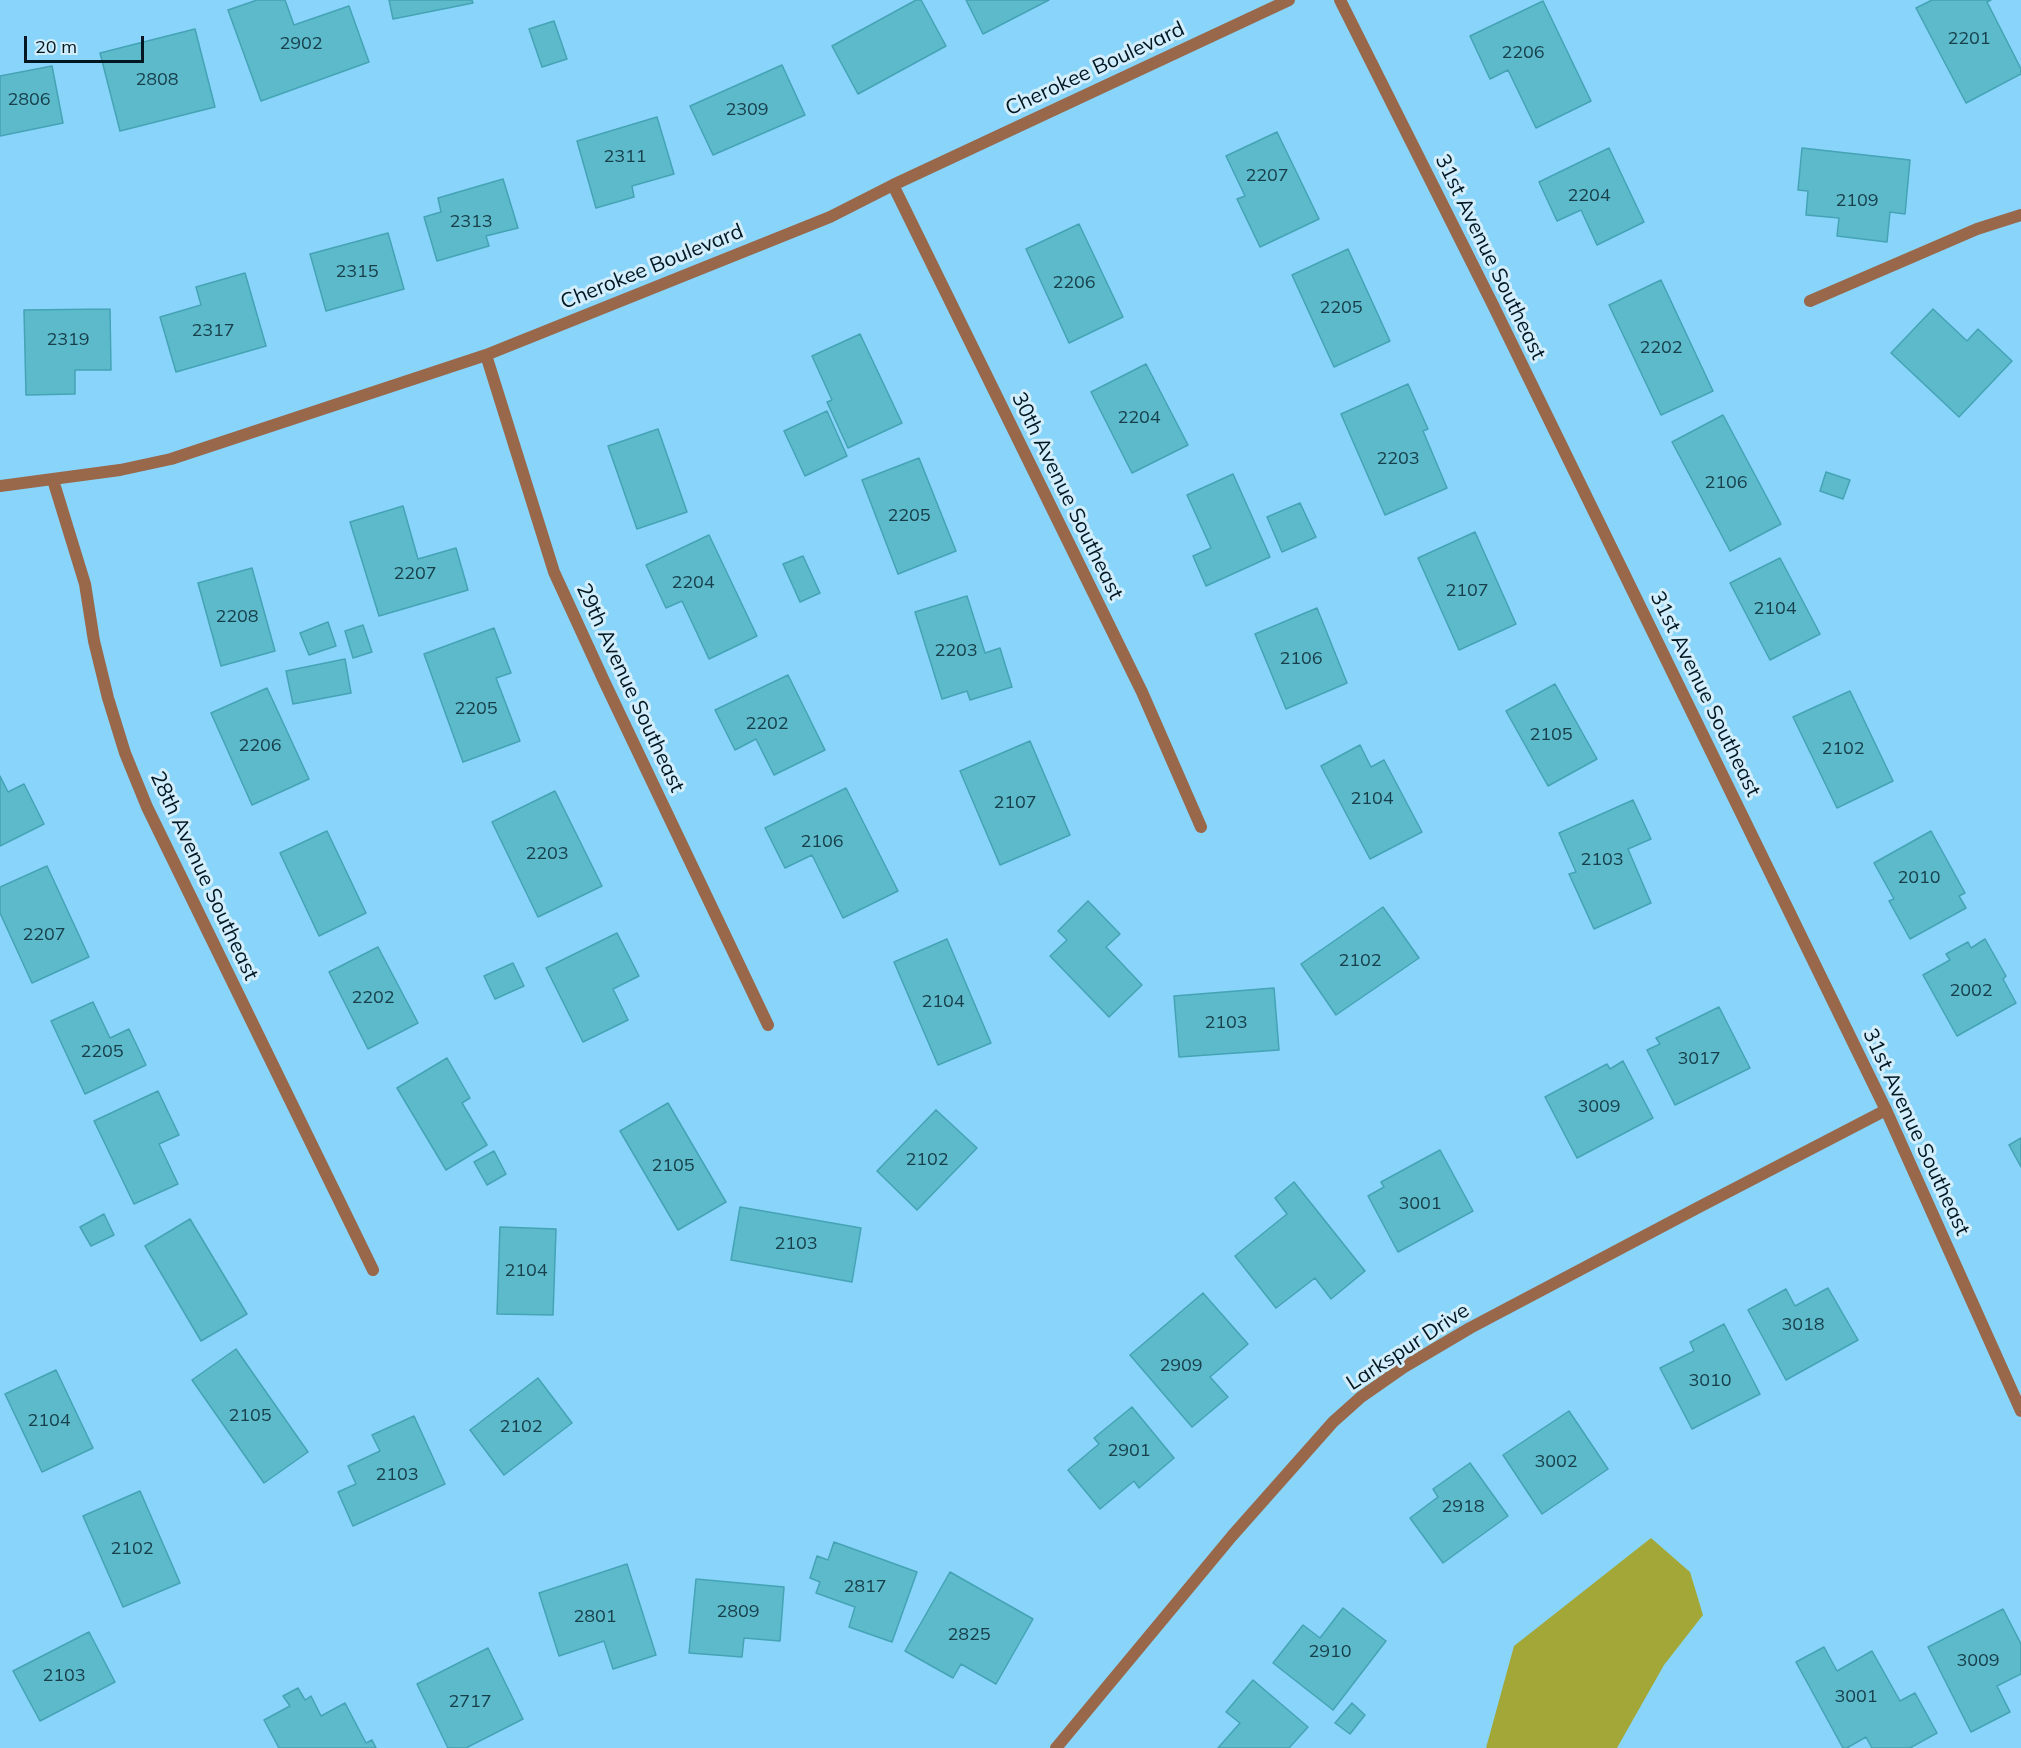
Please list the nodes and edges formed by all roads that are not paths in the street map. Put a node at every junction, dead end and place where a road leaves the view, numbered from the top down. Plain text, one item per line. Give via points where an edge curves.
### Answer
1 (1289, 0) edge
2 (1340, 0) edge
3 (893, 185) junction
4 (2021, 215) edge
5 (1810, 301) dead end
6 (486, 355) junction
7 (53, 480) junction
8 (0, 486) edge
9 (1201, 827) dead end
10 (768, 1025) dead end
11 (1886, 1110) junction
12 (373, 1270) dead end
13 (2021, 1411) edge
14 (1056, 1748) edge

1 - 3 street, Cherokee Boulevard
2 - 11 street, 31st Avenue Southeast
3 - 6 street, Cherokee Boulevard via 830,217
3 - 9 street, 30th Avenue Southeast via 1142,692
4 - 5 street via 1977,229
6 - 7 street, Cherokee Boulevard via 171,459
6 - 10 street, 29th Avenue Southeast via 554,572
7 - 8 street, Cherokee Boulevard
7 - 12 street, 28th Avenue Southeast via 85,584 94,641 125,753 147,807
11 - 13 street, 31st Avenue Southeast
11 - 14 street, Larkspur Drive via 1470,1328 1361,1397 1333,1422 1232,1536

